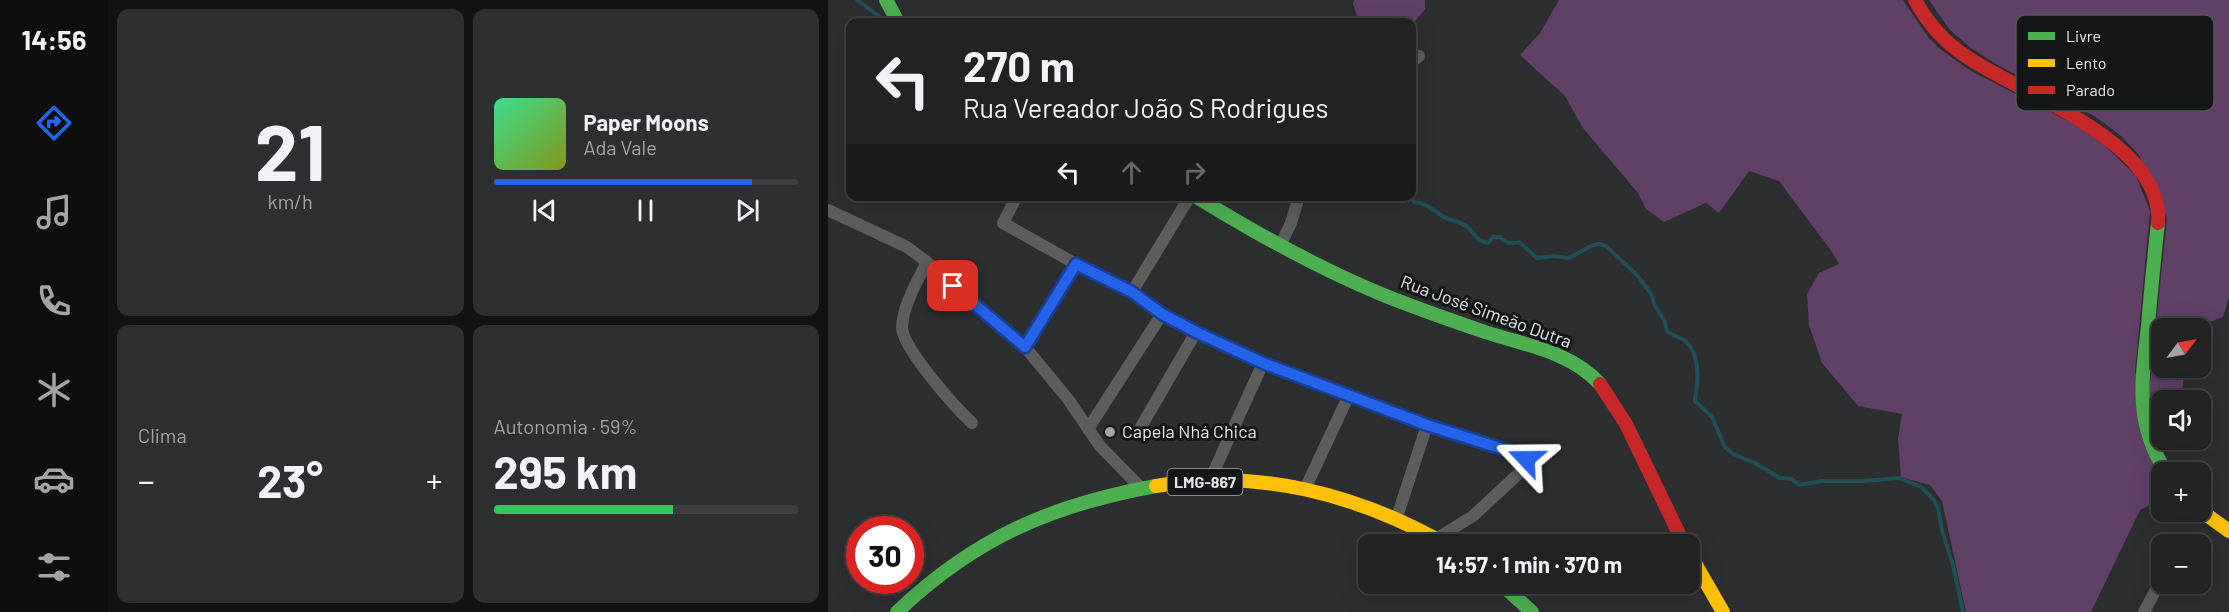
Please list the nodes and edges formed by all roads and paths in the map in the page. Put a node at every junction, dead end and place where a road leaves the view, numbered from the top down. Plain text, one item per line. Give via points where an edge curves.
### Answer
1 (886, 0) edge
2 (1915, 0) edge
3 (896, 18) edge
4 (2016, 85) edge
5 (2063, 111) edge
6 (1014, 201) edge
7 (1187, 201) edge
8 (1204, 201) edge
9 (1298, 201) edge
10 (828, 210) edge
11 (1280, 246) junction
12 (927, 262) junction
13 (1076, 264) junction
14 (1132, 292) junction
15 (1162, 314) junction
16 (1196, 332) junction
17 (1025, 347) junction
18 (1263, 363) junction
19 (1349, 395) junction
20 (972, 423) dead end
21 (1427, 425) junction
22 (1088, 429) junction
23 (1138, 432) dead end
24 (2160, 462) edge
25 (1209, 482) junction
26 (1142, 489) junction
27 (1305, 489) junction
28 (2211, 518) edge
29 (1396, 520) junction
30 (2229, 531) edge
31 (1425, 534) edge
32 (1451, 534) edge
33 (1679, 534) edge
34 (1700, 572) edge
35 (1513, 594) edge
36 (2155, 594) edge
37 (2149, 609) edge
38 (897, 612) edge
39 (1532, 612) edge
40 (1723, 612) edge

1 - 3 main road
2 - 4 main road via 1948,43
5 - 24 main road via 2121,148 2147,182 2155,202 2158,219 2141,412 2149,443
6 - 13 street via 1003,223
7 - 14 street
8 - 11 main road, Rua José Simeão Dutra
9 - 11 street
10 - 12 street via 888,237
11 - 33 main road, Rua José Simeão Dutra via 1408,304 1548,349 1581,368 1597,381 1627,426
12 - 17 street
12 - 20 street via 906,309 902,330 915,355
13 - 14 street
13 - 17 street
14 - 15 street
15 - 16 street
15 - 22 street
16 - 18 street
16 - 23 street
17 - 22 street
18 - 19 street
18 - 25 street
19 - 21 street
19 - 27 street
21 - 29 street
21 - 32 street via 1526,459 1527,465
22 - 26 street
25 - 26 main road, LMG-867
25 - 27 main road, LMG-867 via 1261,481
26 - 38 main road, LMG-867 via 1062,510 999,536 938,576
27 - 29 main road, LMG-867
28 - 30 main road
29 - 31 main road, LMG-867
34 - 40 main road
35 - 39 main road
36 - 37 street

